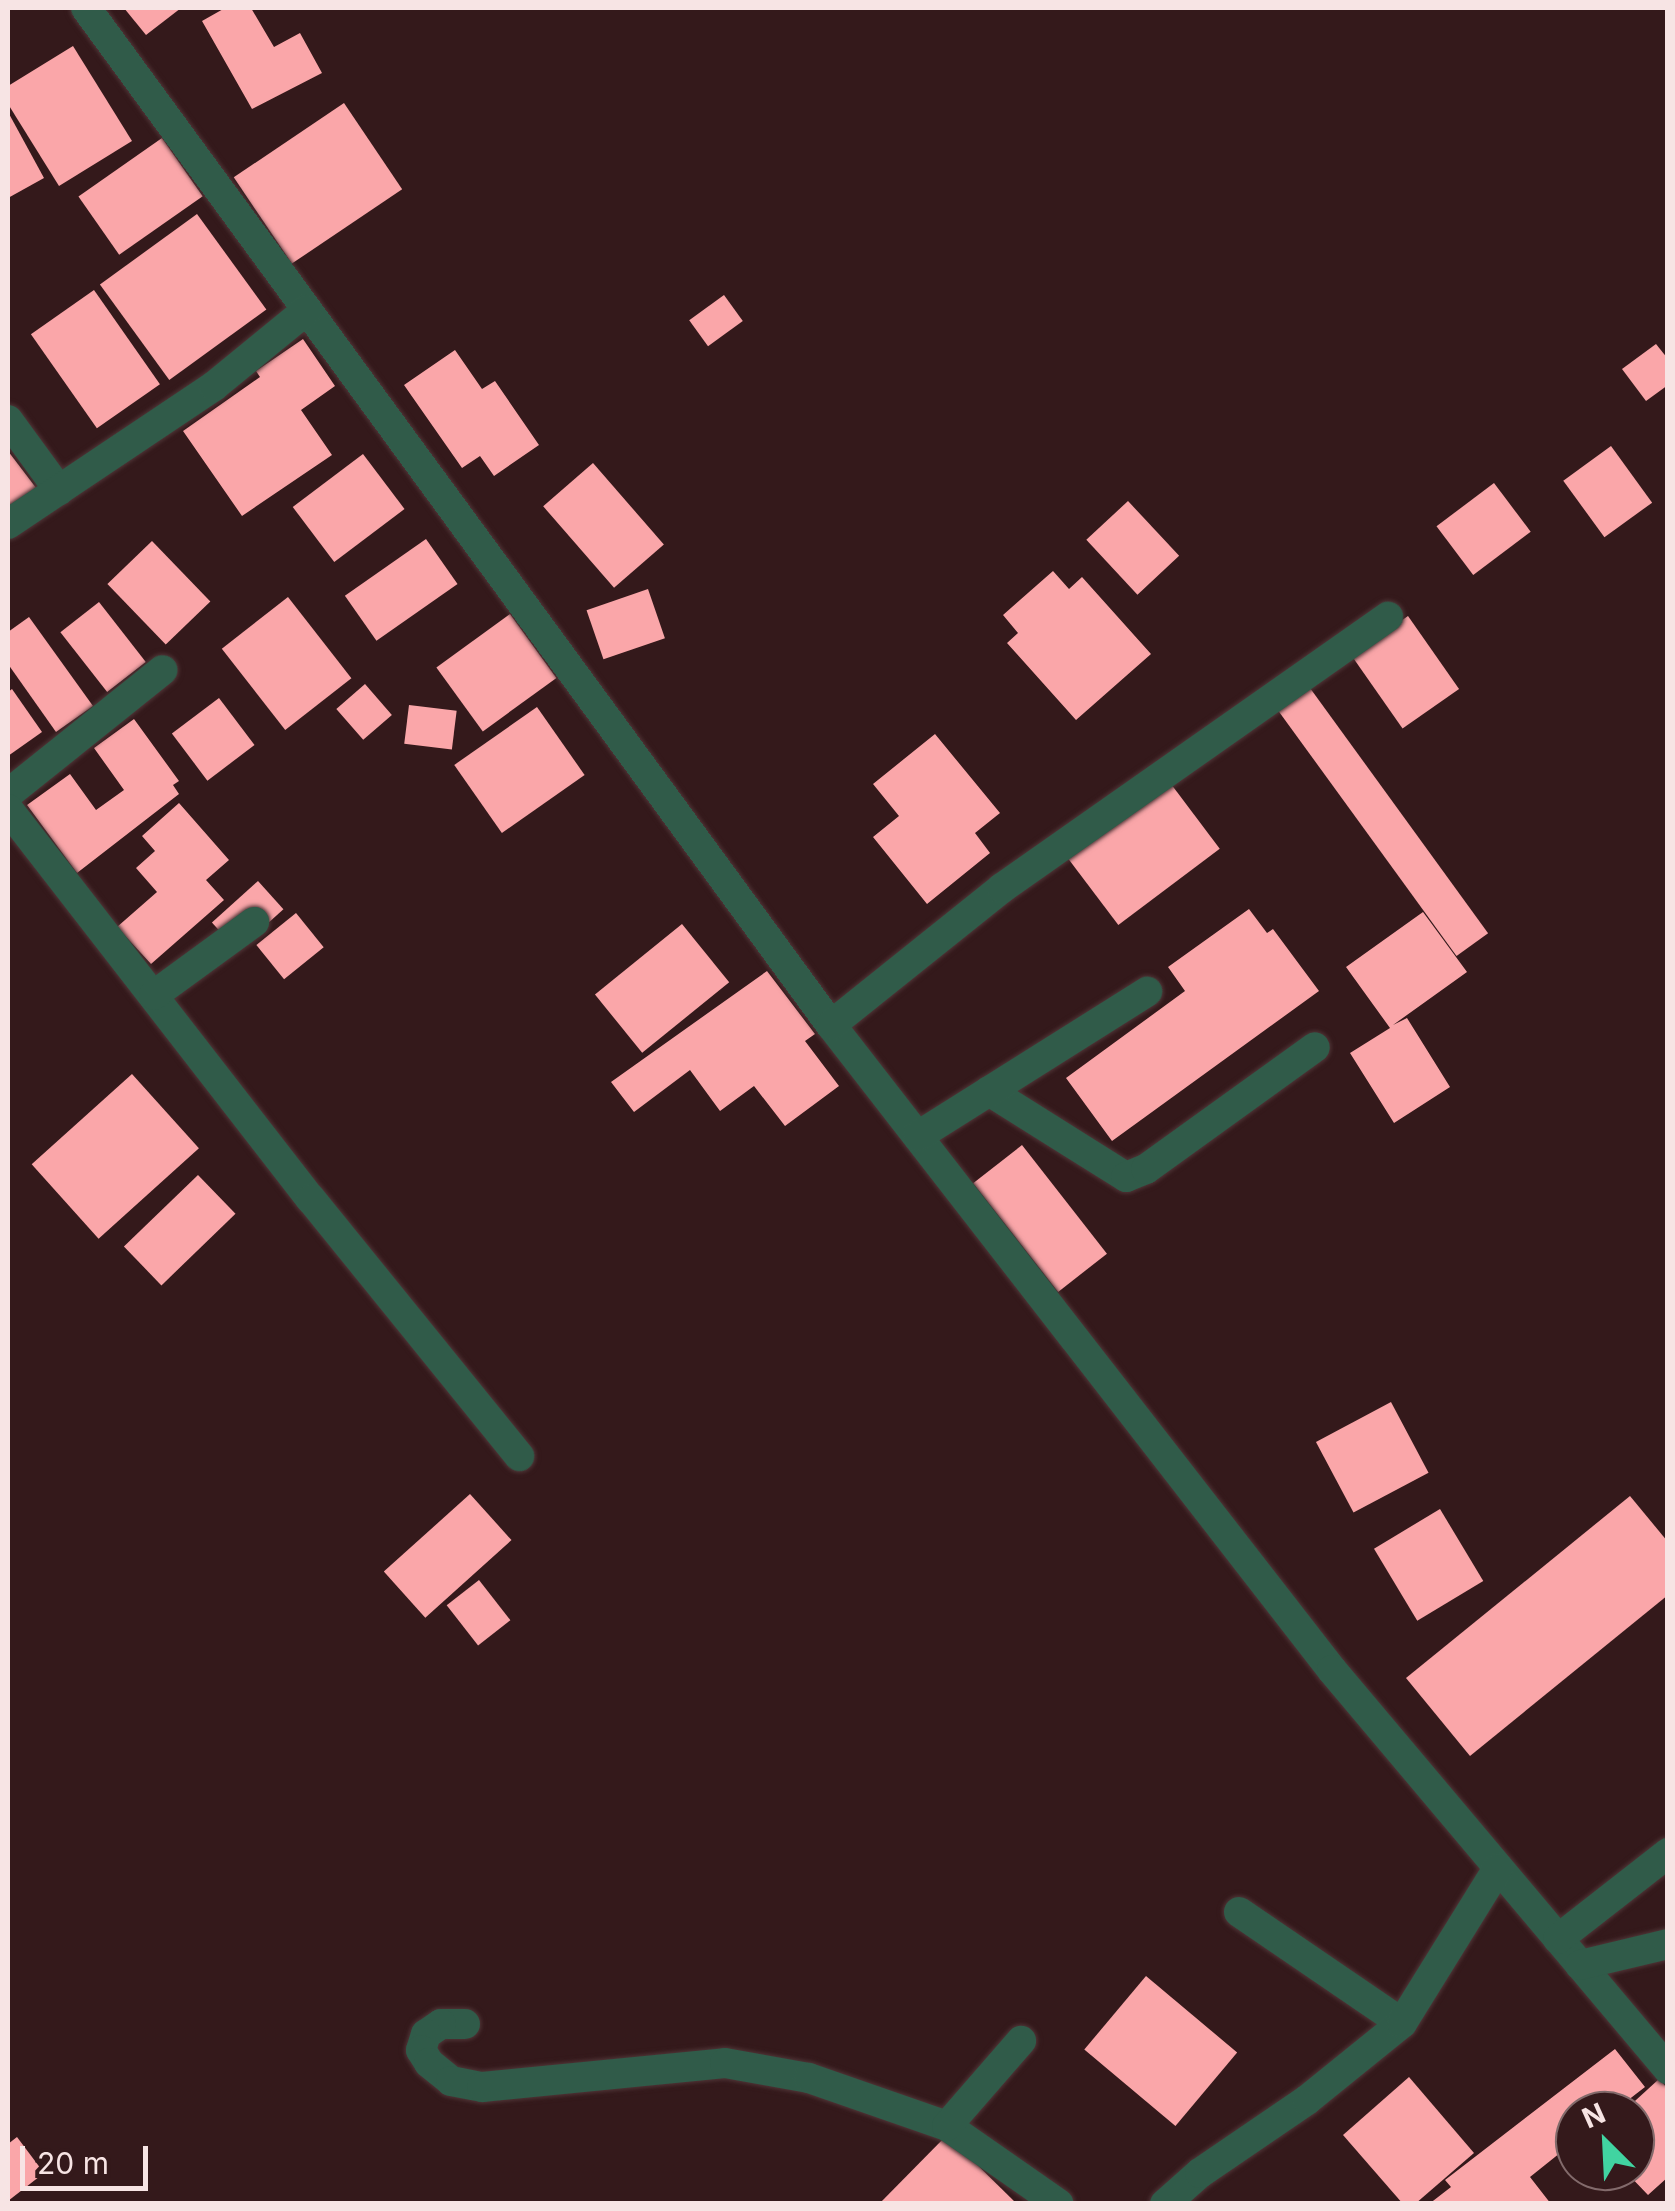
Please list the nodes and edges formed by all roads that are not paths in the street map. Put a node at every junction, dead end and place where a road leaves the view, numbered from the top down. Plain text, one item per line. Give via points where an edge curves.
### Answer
1 (86, 8) edge
2 (307, 310) junction
3 (8, 420) edge
4 (58, 490) junction
5 (8, 524) edge
6 (1388, 617) dead end
7 (163, 670) dead end
8 (8, 794) edge
9 (8, 809) edge
10 (254, 922) dead end
11 (1147, 992) dead end
12 (154, 995) junction
13 (831, 1025) junction
14 (1316, 1048) dead end
15 (990, 1091) junction
16 (918, 1136) junction
17 (519, 1456) dead end
18 (1668, 1853) edge
19 (1498, 1868) junction
20 (1239, 1912) dead end
21 (1558, 1939) junction
22 (1668, 1944) edge
23 (1580, 1966) junction
24 (1402, 2023) junction
25 (465, 2024) dead end
26 (1022, 2040) dead end
27 (1668, 2069) edge
28 (948, 2126) junction
29 (1059, 2204) edge
30 (1165, 2204) edge

1 - 2 street
2 - 4 street via 214,386
2 - 13 street
3 - 4 street
4 - 5 street
6 - 13 street via 1016,877
7 - 8 street
9 - 12 street
10 - 12 street
11 - 15 street
12 - 17 street
13 - 16 street
14 - 15 street via 1126,1177
15 - 16 street
16 - 19 street via 1332,1670
18 - 21 street
19 - 21 street
19 - 24 street
20 - 24 street
21 - 23 street
22 - 23 street
23 - 27 street
24 - 30 street
25 - 28 street via 441,2024 426,2034 421,2050 451,2081 482,2087 725,2063 809,2078
26 - 28 street
28 - 29 street

